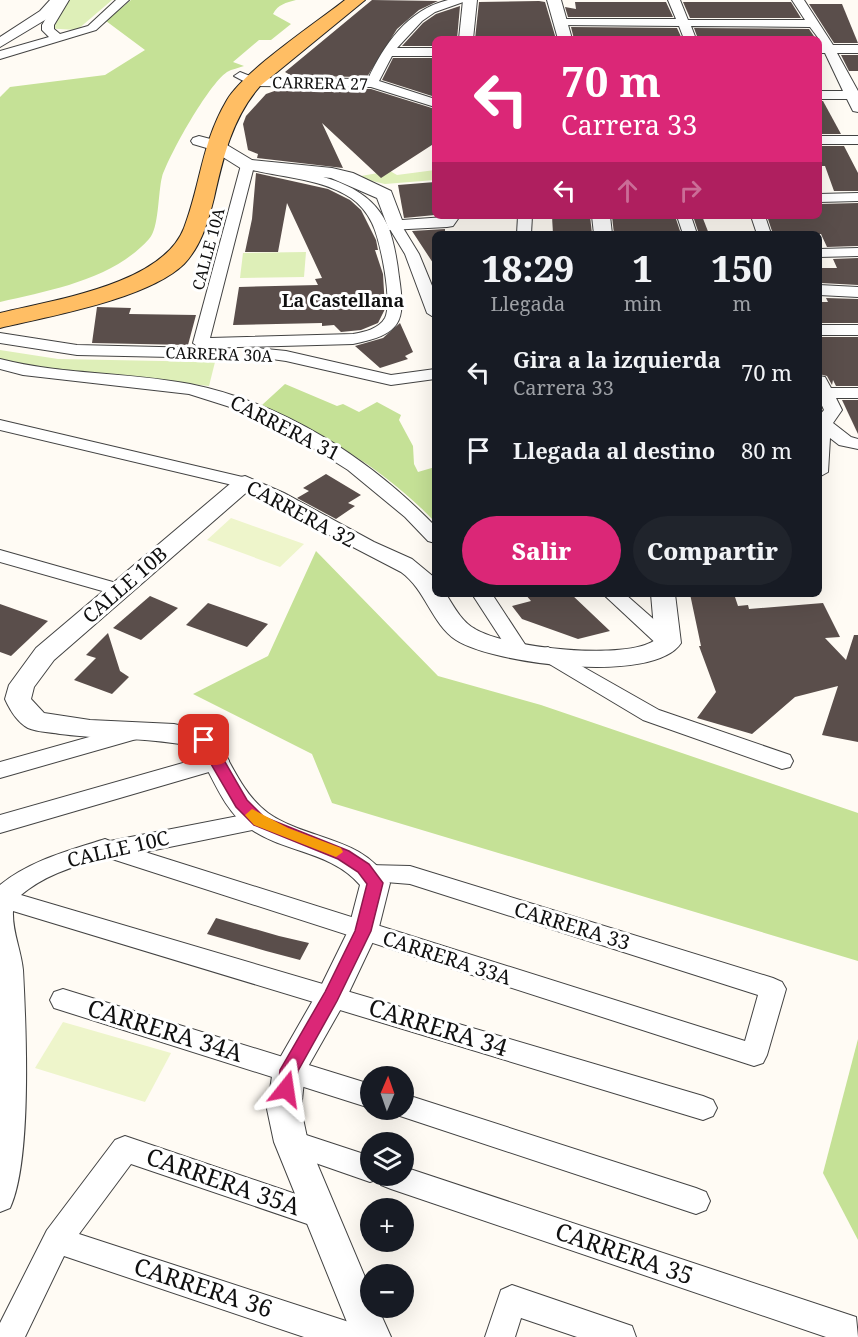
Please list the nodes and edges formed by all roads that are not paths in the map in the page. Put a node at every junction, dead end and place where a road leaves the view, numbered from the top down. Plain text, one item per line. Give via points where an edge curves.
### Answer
1 (58, 0) edge
2 (63, 0) edge
3 (123, 0) edge
4 (340, 0) edge
5 (356, 0) edge
6 (463, 0) edge
7 (470, 0) edge
8 (554, 0) edge
9 (674, 0) edge
10 (798, 0) edge
11 (561, 22) junction
12 (684, 24) junction
13 (813, 24) junction
14 (466, 36) edge
15 (564, 36) edge
16 (689, 36) edge
17 (818, 36) edge
18 (59, 39) junction
19 (0, 43) edge
20 (824, 49) edge
21 (858, 49) edge
22 (387, 52) junction
23 (432, 52) edge
24 (0, 55) edge
25 (247, 79) junction
26 (372, 83) junction
27 (822, 95) edge
28 (854, 95) edge
29 (432, 102) edge
30 (858, 108) edge
31 (822, 140) edge
32 (858, 140) edge
33 (208, 143) junction
34 (248, 165) junction
35 (342, 180) junction
36 (858, 197) edge
37 (822, 198) edge
38 (180, 208) dead end
39 (449, 219) edge
40 (395, 226) junction
41 (173, 228) dead end
42 (858, 252) edge
43 (822, 253) edge
44 (822, 290) edge
45 (858, 292) edge
46 (432, 305) edge
47 (0, 308) edge
48 (0, 321) edge
49 (822, 330) edge
50 (858, 330) edge
51 (0, 338) edge
52 (0, 364) edge
53 (432, 374) edge
54 (822, 387) edge
55 (858, 393) edge
56 (822, 422) edge
57 (822, 424) edge
58 (0, 426) edge
59 (858, 444) edge
60 (245, 483) junction
61 (432, 534) edge
62 (0, 556) edge
63 (120, 590) junction
64 (432, 590) edge
65 (437, 597) edge
66 (485, 597) edge
67 (616, 597) edge
68 (619, 597) edge
69 (663, 598) edge
70 (668, 643) junction
71 (533, 652) junction
72 (140, 731) junction
73 (218, 761) junction
74 (782, 761) dead end
75 (0, 770) edge
76 (259, 821) junction
77 (0, 824) edge
78 (105, 848) junction
79 (372, 878) junction
80 (1, 898) edge
81 (363, 931) junction
82 (332, 996) junction
83 (63, 1000) dead end
84 (754, 1055) joint
85 (289, 1070) junction
86 (360, 1093) edge
87 (703, 1108) dead end
88 (414, 1110) edge
89 (291, 1142) junction
90 (360, 1166) edge
91 (414, 1184) edge
92 (0, 1199) edge
93 (696, 1201) dead end
94 (322, 1216) junction
95 (57, 1240) junction
96 (856, 1332) dead end
97 (9, 1337) edge
98 (350, 1337) edge
99 (372, 1337) edge
100 (500, 1337) edge
101 (621, 1337) edge

1 - 19 street via 45,14
2 - 18 street via 48,25 48,30
3 - 18 street via 92,28
4 - 25 main road
5 - 25 main road
6 - 22 street via 427,11 406,26
7 - 14 street
8 - 11 street
9 - 12 street
10 - 13 street
11 - 12 street
11 - 15 street
12 - 13 street
12 - 16 street
13 - 17 street
18 - 24 street
20 - 21 street
20 - 28 street
22 - 23 street
22 - 26 street
25 - 26 street, CARRERA 27
25 - 33 main road
26 - 29 street, CARRERA 27
27 - 28 street
28 - 30 street
31 - 32 street
33 - 34 street
33 - 38 main road
33 - 48 main road via 195,230 176,259 115,291
34 - 35 street
34 - 35 street, CALLE 10A via 201,343 353,339 375,335 387,326 395,315 396,304 379,220
35 - 40 street via 385,195
36 - 37 street
39 - 40 street
40 - 46 street via 412,254
41 - 47 main road via 156,251 123,273
42 - 43 street
44 - 45 street
49 - 50 street
51 - 53 street, CARRERA 30A via 98,351 286,356 391,381
52 - 61 street, CARRERA 31 via 54,376 186,388 234,400 356,465 388,490
54 - 55 street
54 - 56 street via 833,410
57 - 59 street via 845,441
58 - 60 street, CARRERA 32
60 - 63 street, CALLE 10B
60 - 64 street, CARRERA 32 via 414,570
62 - 63 street
63 - 72 street, CALLE 10B via 45,654 22,685 18,699 23,710 36,721
65 - 71 street, CARRERA 32 via 467,635
66 - 71 street
67 - 70 street
68 - 69 street via 633,603
69 - 70 street
70 - 71 street via 664,649 633,659
71 - 74 street via 651,715
72 - 73 street via 190,735 204,740
72 - 75 street
73 - 76 street via 241,804
73 - 77 street
76 - 78 street, CALLE 10C
76 - 79 street via 343,855
78 - 80 street, CALLE 10C via 26,877
78 - 81 street, CARRERA 33A
79 - 81 street
79 - 84 street, CARRERA 33 via 410,875 773,989
80 - 82 street, CARRERA 34
80 - 92 street via 0,928 10,967 11,1098
81 - 82 street
81 - 84 street, CARRERA 33A
82 - 85 street
82 - 87 street, CARRERA 34
83 - 85 street, CARRERA 34A
85 - 86 street, CARRERA 34A
85 - 89 street via 284,1109
88 - 93 street
89 - 90 street
89 - 94 street
91 - 96 street, CARRERA 35
94 - 95 street, CARRERA 35A via 125,1149
94 - 99 street
95 - 97 street
95 - 98 street, CARRERA 36
100 - 101 street via 512,1300

